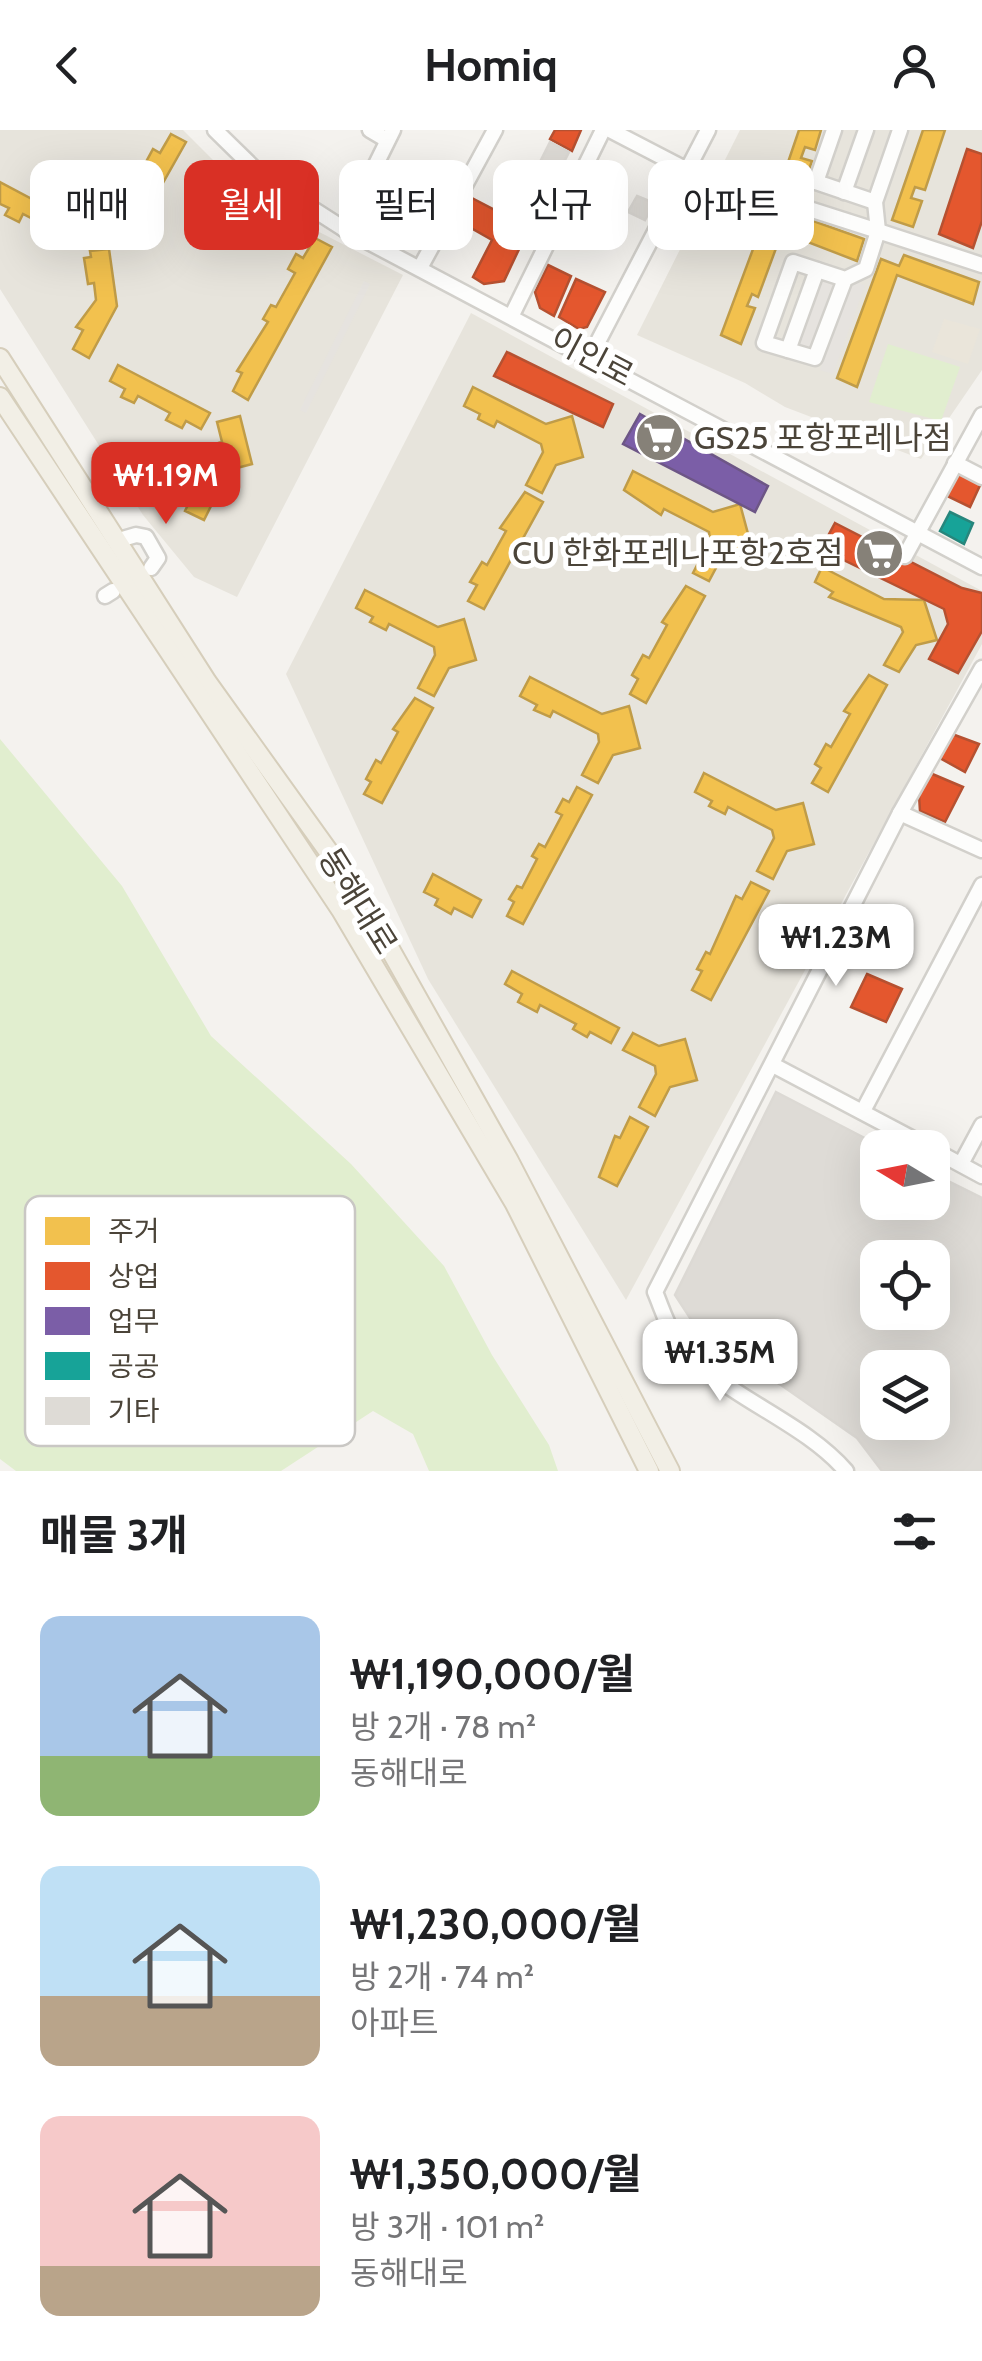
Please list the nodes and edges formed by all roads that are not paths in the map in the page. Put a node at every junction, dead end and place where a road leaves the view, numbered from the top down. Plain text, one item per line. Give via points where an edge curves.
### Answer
1 (215, 130) edge
2 (370, 130) edge
3 (495, 130) edge
4 (606, 130) edge
5 (708, 130) edge
6 (834, 130) edge
7 (866, 130) edge
8 (900, 130) edge
9 (390, 135) edge
10 (378, 160) edge
11 (667, 160) edge
12 (692, 160) edge
13 (844, 192) junction
14 (867, 198) junction
15 (814, 211) edge
16 (339, 226) edge
17 (878, 231) junction
18 (648, 245) edge
19 (385, 250) edge
20 (982, 265) edge
21 (420, 268) junction
22 (818, 270) junction
23 (845, 278) junction
24 (512, 315) junction
25 (788, 350) junction
26 (590, 356) junction
27 (0, 358) edge
28 (0, 397) edge
29 (982, 414) edge
30 (955, 463) junction
31 (982, 477) edge
32 (917, 533) junction
33 (118, 540) junction
34 (904, 556) dead end
35 (982, 567) edge
36 (151, 568) dead end
37 (982, 668) edge
38 (900, 813) junction
39 (982, 850) edge
40 (982, 886) edge
41 (772, 1065) junction
42 (863, 1111) junction
43 (982, 1125) edge
44 (898, 1130) edge
45 (950, 1158) edge
46 (961, 1164) junction
47 (982, 1176) edge
48 (649, 1471) edge
49 (670, 1471) edge
50 (846, 1471) edge

1 - 16 street, 이인로 via 263,177
2 - 9 street
3 - 21 street
4 - 11 street
4 - 24 street
5 - 12 street
6 - 13 street via 816,182
7 - 13 street
8 - 14 street
9 - 10 street
13 - 14 street
14 - 17 street
15 - 17 street
17 - 20 street
17 - 23 street via 866,269
18 - 26 street
19 - 21 street, 이인로
21 - 24 street, 이인로
22 - 23 street
22 - 25 street
22 - 25 street via 792,262 764,343
23 - 25 street via 815,358
24 - 26 street, 이인로
26 - 32 street, 이인로
27 - 33 main road, 동해대로
28 - 48 main road via 340,910 515,1204
29 - 30 street
30 - 31 street
30 - 32 street
32 - 34 street
32 - 35 street, 이인로
33 - 36 street via 146,538 158,558
33 - 49 main road, 동해대로 via 206,682 359,894 509,1161
37 - 38 street
38 - 39 street
38 - 41 street
40 - 42 street
41 - 42 street
41 - 50 street via 655,1292 674,1336 704,1368 806,1433
42 - 44 street
43 - 46 street
45 - 46 street
46 - 47 street

